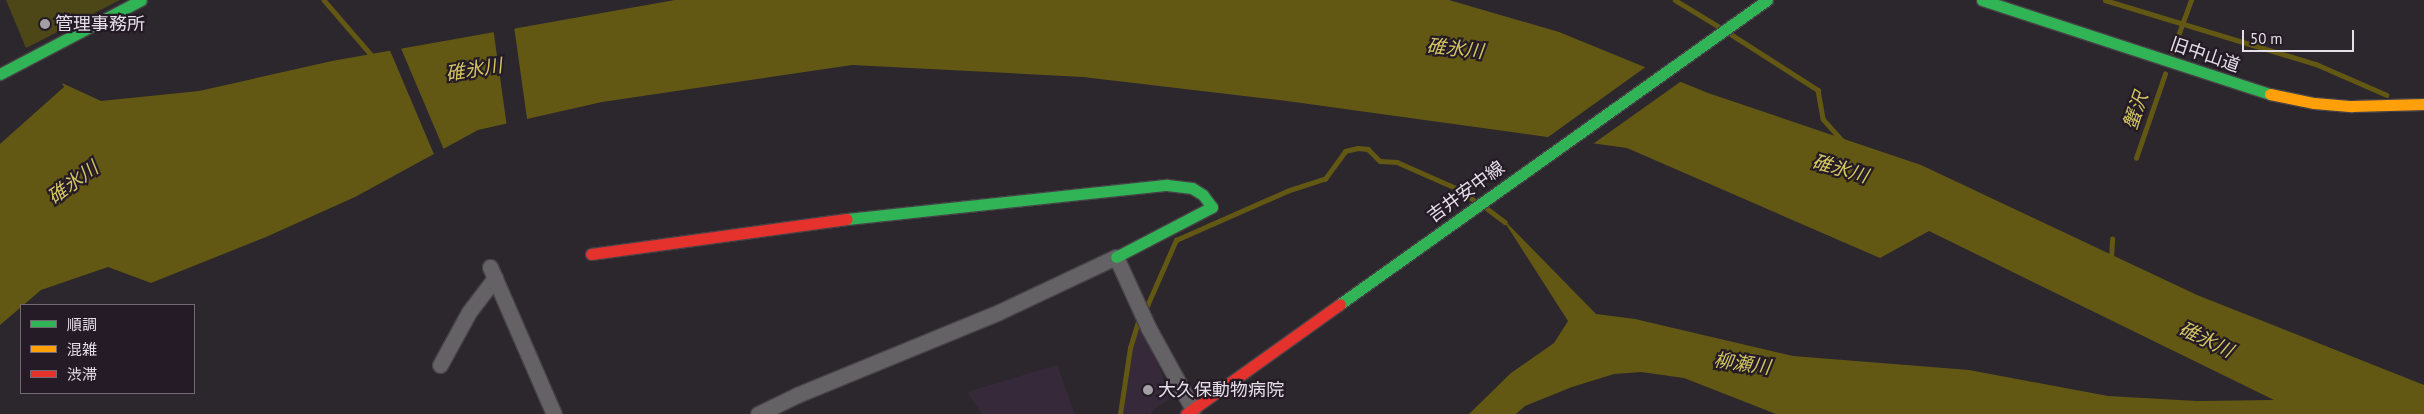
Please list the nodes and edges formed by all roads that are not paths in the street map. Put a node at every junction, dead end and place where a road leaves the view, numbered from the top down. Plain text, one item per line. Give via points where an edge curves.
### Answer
1 (141, 0) edge
2 (1767, 0) edge
3 (1982, 0) edge
4 (0, 74) edge
5 (2424, 104) edge
6 (591, 254) dead end
7 (1116, 257) junction
8 (440, 365) dead end
9 (1191, 412) edge
10 (554, 414) edge
11 (758, 414) edge

1 - 4 street
2 - 9 street, 吉井安中線
3 - 5 street, 旧中山道 via 2259,92 2314,103 2352,106
6 - 7 street via 793,225 1167,185 1192,188 1203,195 1212,207
7 - 9 street
7 - 11 street via 998,312
8 - 10 street via 493,272

